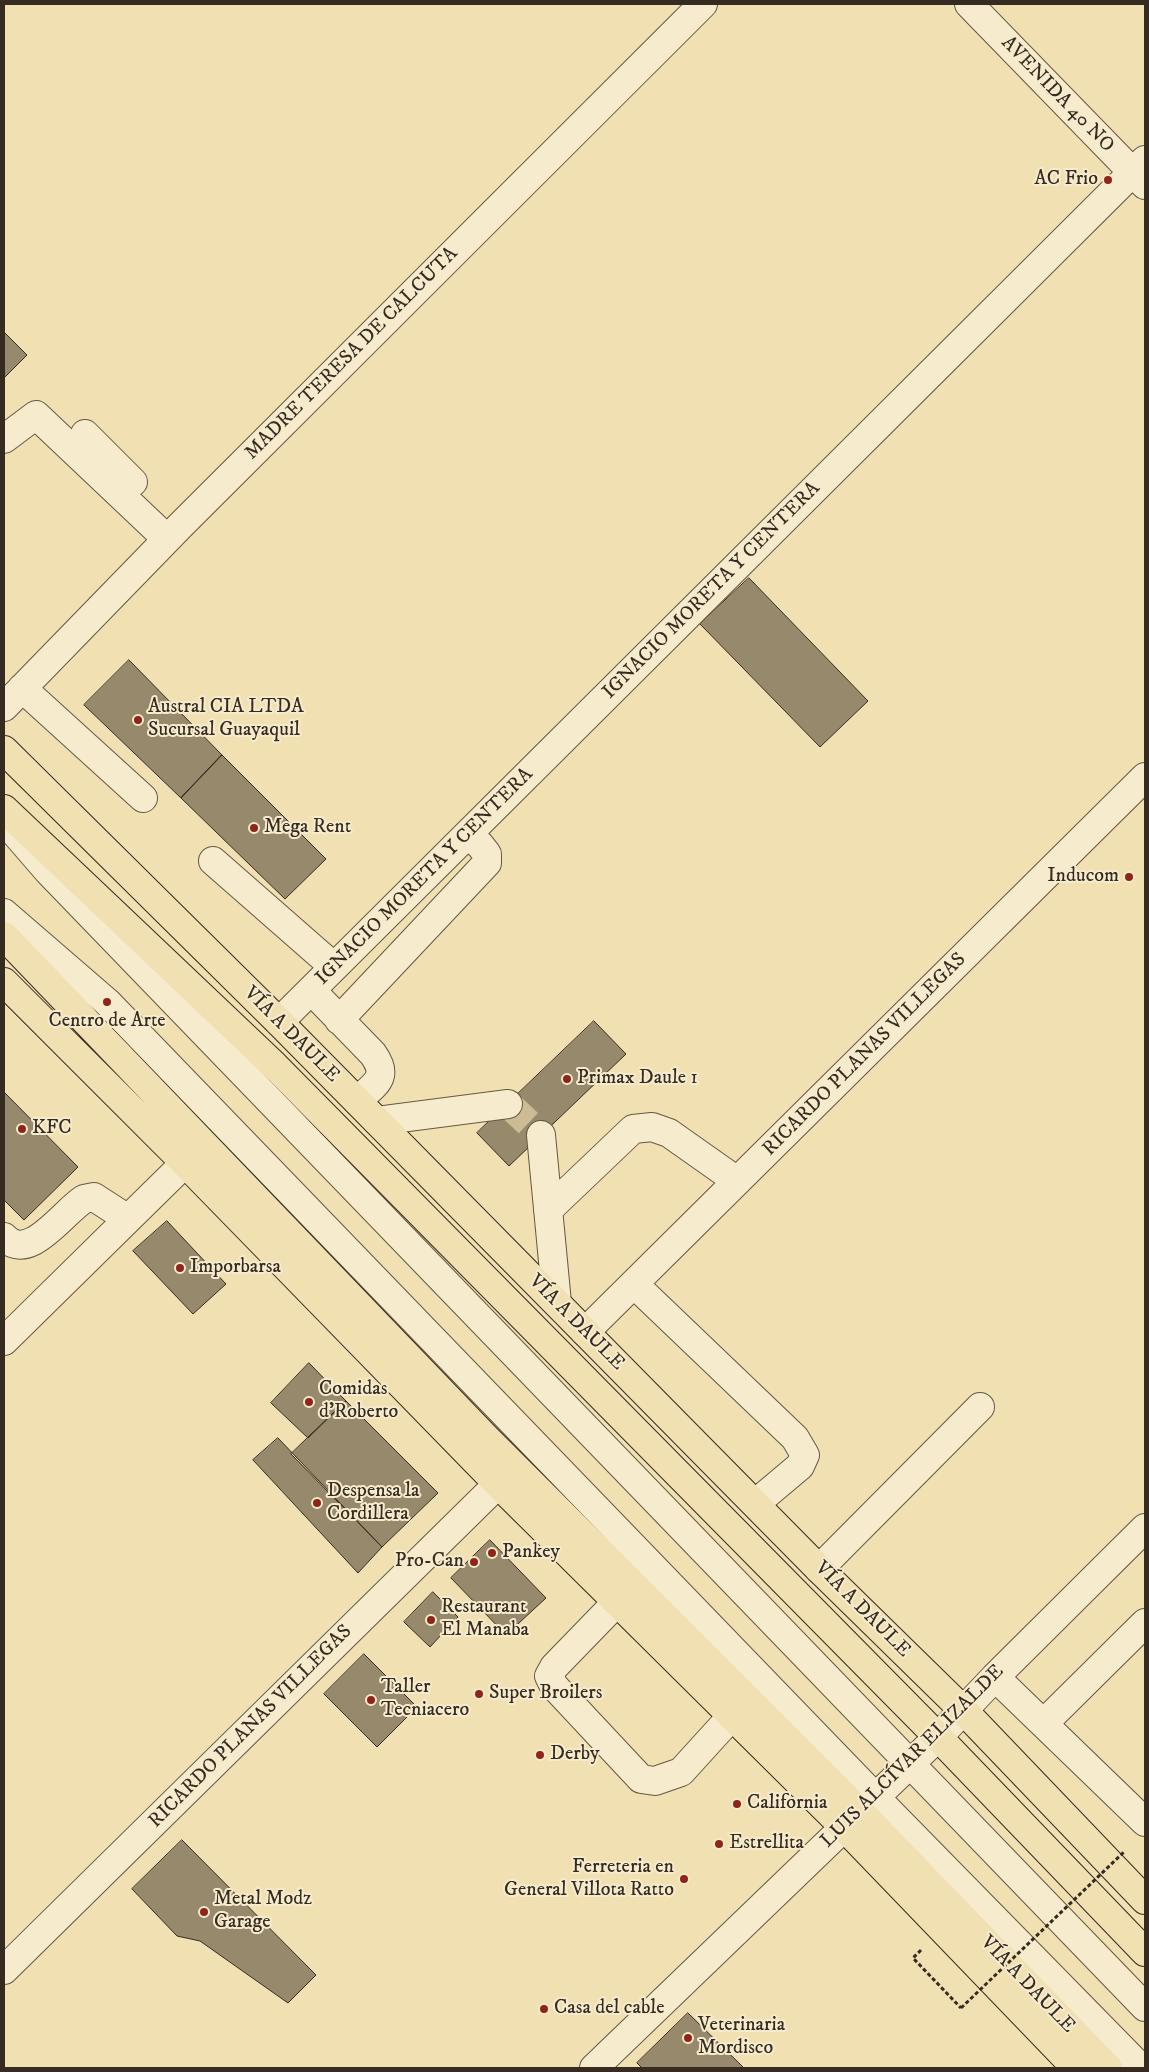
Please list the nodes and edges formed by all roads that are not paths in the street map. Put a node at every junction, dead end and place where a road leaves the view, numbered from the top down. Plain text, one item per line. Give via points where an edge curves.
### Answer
1 (704, 4) edge
2 (969, 4) edge
3 (1141, 172) edge
4 (84, 434) dead end
5 (4, 439) edge
6 (173, 533) junction
7 (22, 688) junction
8 (4, 707) edge
9 (4, 750) edge
10 (1145, 777) edge
11 (143, 798) dead end
12 (4, 809) edge
13 (4, 820) edge
14 (467, 835) junction
15 (214, 861) dead end
16 (4, 913) edge
17 (4, 936) edge
18 (334, 967) junction
19 (4, 982) edge
20 (311, 990) junction
21 (339, 1020) junction
22 (279, 1022) junction
23 (357, 1101) junction
24 (508, 1104) dead end
25 (377, 1121) junction
26 (541, 1135) tunnel mouth
27 (185, 1162) junction
28 (737, 1181) junction
29 (548, 1210) junction
30 (128, 1219) junction
31 (4, 1237) edge
32 (634, 1284) junction
33 (317, 1298) junction
34 (557, 1303) junction
35 (362, 1309) junction
36 (585, 1332) junction
37 (4, 1341) edge
38 (980, 1407) dead end
39 (498, 1484) junction
40 (756, 1503) junction
41 (1145, 1528) edge
42 (819, 1569) junction
43 (617, 1602) junction
44 (1145, 1623) edge
45 (995, 1677) junction
46 (963, 1710) junction
47 (731, 1717) junction
48 (1044, 1723) junction
49 (938, 1737) junction
50 (910, 1763) junction
51 (859, 1812) junction
52 (1145, 1822) edge
53 (1145, 1900) edge
54 (1145, 1952) edge
55 (4, 1970) edge
56 (1145, 2007) edge
57 (594, 2068) edge
58 (1076, 2068) edge
59 (1108, 2068) edge
60 (1141, 2068) edge

1 - 6 street, MADRE TERESA DE CALCUTA
2 - 3 street, AVENIDA 40 NO
3 - 14 street, IGNACIO MORETA Y CENTERA
4 - 6 street
5 - 6 street via 36,415
6 - 7 street, MADRE TERESA DE CALCUTA
7 - 8 street, MADRE TERESA DE CALCUTA
7 - 11 street
9 - 22 main road, VÍA A DAULE
10 - 28 street, RICARDO PLANAS VILLEGAS
12 - 49 main road, VÍA A DAULE via 275,1066
13 - 50 street via 48,871
14 - 18 street, IGNACIO MORETA Y CENTERA
14 - 21 street via 488,854 487,863
15 - 18 street
16 - 51 street via 107,1002
17 - 35 main road, VÍA A DAULE
18 - 20 street, IGNACIO MORETA Y CENTERA
19 - 27 main road, VÍA A DAULE
20 - 21 street
20 - 22 street, IGNACIO MORETA Y CENTERA
21 - 23 street via 381,1066 381,1074 374,1085
22 - 23 main road, VÍA A DAULE
23 - 25 main road, VÍA A DAULE
24 - 25 street
25 - 34 main road, VÍA A DAULE
26 - 29 street
27 - 30 street
27 - 33 main road, VÍA A DAULE
28 - 29 street via 670,1133 652,1127 633,1129
28 - 32 street, RICARDO PLANAS VILLEGAS
29 - 34 street
30 - 31 street via 94,1197 78,1203 35,1242 22,1246 9,1243
30 - 37 street
32 - 36 street, RICARDO PLANAS VILLEGAS
32 - 40 street via 795,1438 805,1455 800,1466
33 - 35 main road
33 - 39 main road, VÍA A DAULE
34 - 36 main road, VÍA A DAULE
35 - 51 main road, VÍA A DAULE
36 - 40 main road, VÍA A DAULE
38 - 42 street
39 - 43 main road, VÍA A DAULE
39 - 55 street, RICARDO PLANAS VILLEGAS
40 - 42 main road, VÍA A DAULE
41 - 45 street, LUIS ALCÍVAR ELIZALDE
42 - 46 main road, VÍA A DAULE
43 - 47 main road, VÍA A DAULE
43 - 47 street via 549,1676 554,1686 641,1779 655,1782 680,1772
44 - 48 street
45 - 46 street, LUIS ALCÍVAR ELIZALDE
45 - 48 street
46 - 49 street, LUIS ALCÍVAR ELIZALDE
46 - 53 main road, VÍA A DAULE
47 - 51 main road, VÍA A DAULE
48 - 52 street
49 - 50 street, LUIS ALCÍVAR ELIZALDE
49 - 54 main road, VÍA A DAULE
50 - 51 street, LUIS ALCÍVAR ELIZALDE
50 - 56 street
51 - 57 street, LUIS ALCÍVAR ELIZALDE
51 - 58 main road, VÍA A DAULE
51 - 59 main road, VÍA A DAULE
51 - 60 street

